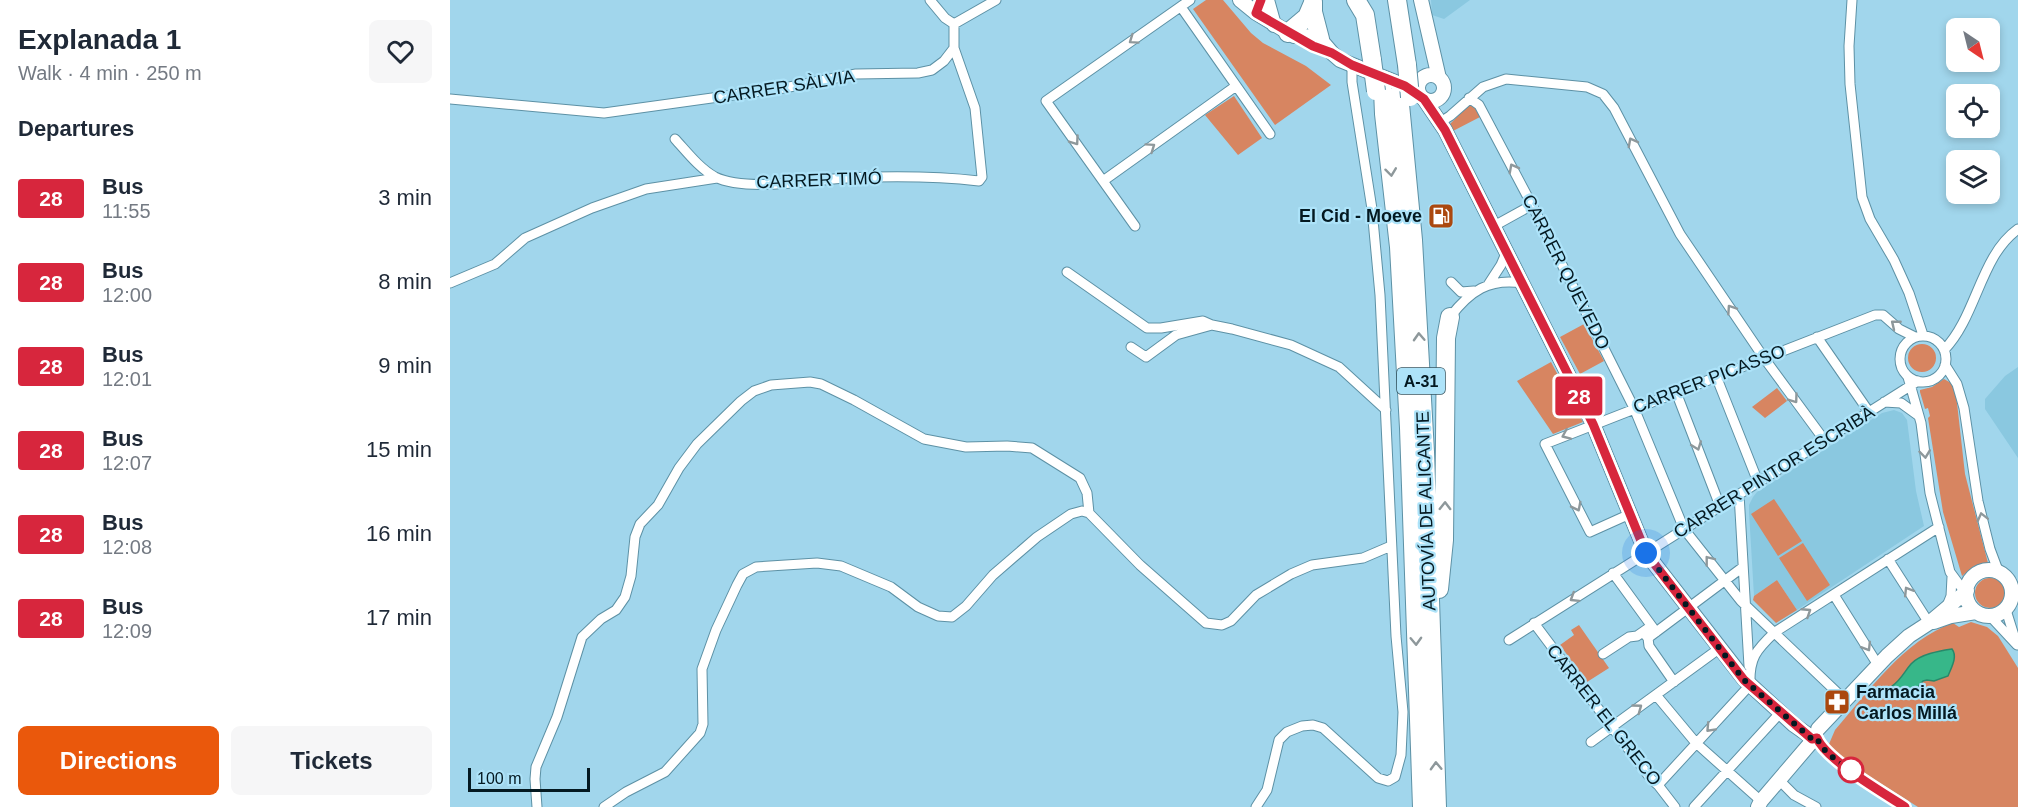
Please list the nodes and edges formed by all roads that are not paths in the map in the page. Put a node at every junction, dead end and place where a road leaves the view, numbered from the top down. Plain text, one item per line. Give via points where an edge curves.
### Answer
1 (930, 0) edge
2 (996, 0) edge
3 (1190, 0) edge
4 (1240, 0) edge
5 (1267, 0) edge
6 (1356, 0) edge
7 (1372, 0) edge
8 (1385, 0) edge
9 (1397, 0) edge
10 (1421, 0) edge
11 (1852, 0) edge
12 (1180, 6) junction
13 (1258, 6) edge
14 (1316, 6) edge
15 (954, 24) junction
16 (1281, 29) junction
17 (1320, 39) junction
18 (954, 48) junction
19 (1431, 50) junction
20 (1332, 53) junction
21 (1389, 63) junction
22 (1352, 65) junction
23 (1439, 78) junction
24 (1422, 79) junction
25 (1236, 86) junction
26 (1403, 93) junction
27 (1442, 96) junction
28 (1469, 98) junction
29 (450, 99) edge
30 (1443, 126) junction
31 (1270, 134) dead end
32 (1416, 134) dead end
33 (675, 139) dead end
34 (717, 178) junction
35 (1103, 181) junction
36 (1532, 205) junction
37 (1136, 226) dead end
38 (1494, 226) junction
39 (2018, 229) edge
40 (1507, 252) junction
41 (1067, 272) dead end
42 (1451, 282) dead end
43 (450, 283) edge
44 (1522, 284) junction
45 (1488, 285) junction
46 (1474, 291) junction
47 (1450, 316) joint
48 (1212, 326) junction
49 (1919, 336) junction
50 (1817, 337) junction
51 (1131, 347) dead end
52 (1944, 350) junction
53 (1764, 358) junction
54 (1945, 364) junction
55 (1716, 376) junction
56 (1912, 381) junction
57 (1676, 392) junction
58 (1884, 402) junction
59 (1634, 408) junction
60 (1386, 410) junction
61 (1869, 412) junction
62 (1920, 416) junction
63 (1593, 424) junction
64 (1825, 441) junction
65 (1758, 482) junction
66 (1739, 494) junction
67 (1720, 506) junction
68 (1089, 513) junction
69 (1630, 514) junction
70 (1939, 526) junction
71 (1684, 529) junction
72 (1391, 546) junction
73 (1646, 553) junction
74 (1888, 559) junction
75 (1743, 567) junction
76 (1613, 573) junction
77 (1999, 573) junction
78 (1952, 577) junction
79 (1725, 580) junction
80 (2014, 586) edge
81 (1967, 591) junction
82 (1834, 595) junction
83 (1746, 605) junction
84 (1689, 608) junction
85 (1946, 609) junction
86 (2010, 610) edge
87 (1976, 612) junction
88 (1990, 616) junction
89 (1534, 623) junction
90 (1929, 623) junction
91 (2015, 628) edge
92 (1650, 632) junction
93 (1775, 632) junction
94 (1509, 639) dead end
95 (2018, 646) edge
96 (1720, 648) junction
97 (1603, 654) dead end
98 (1878, 665) junction
99 (1749, 666) junction
100 (1432, 668) junction
101 (1674, 682) junction
102 (1750, 685) junction
103 (1656, 695) junction
104 (1845, 700) junction
105 (1780, 712) junction
106 (1612, 726) junction
107 (1814, 735) junction
108 (1591, 742) dead end
109 (1696, 743) junction
110 (1727, 771) junction
111 (1779, 780) junction
112 (1658, 785) junction
113 (1890, 797) junction
114 (1759, 804) edge
115 (537, 807) edge
116 (603, 807) edge
117 (1256, 807) edge
118 (1422, 807) edge
119 (1437, 807) edge
120 (1674, 807) edge
121 (1694, 807) edge
122 (1816, 807) edge
123 (1885, 807) edge
124 (1905, 807) edge

1 - 15 street
2 - 15 street
3 - 12 street
4 - 13 street
5 - 16 street
6 - 21 highway
7 - 21 highway, AUTOVÍA DE ALICANTE / A-31
8 - 21 highway, AUTOVÍA DE ALICANTE / A-31
9 - 21 highway
10 - 19 street
11 - 49 street via 1850,84 1862,197 1909,293
12 - 25 street
12 -> 35 street via 1046,101
13 - 16 street
14 - 16 highway via 1307,17
14 - 17 highway
15 - 18 street
16 - 17 street
16 - 20 street
17 - 20 street
18 - 29 street, CARRER SÀLVIA via 932,70 918,73 856,74 604,113
18 - 34 street, CARRER TIMÓ via 975,108 982,177 979,181 915,176 777,185
19 - 23 street
19 - 24 street via 1429,69
20 - 22 street
21 - 26 highway, AUTOVÍA DE ALICANTE / A-31
21 - 26 highway, bridge
22 - 26 street
22 - 60 street via 1373,219
23 - 24 street via 1432,75
23 - 27 street via 1444,88
24 - 26 street
25 - 31 street
35 -> 25 street
26 - 27 street via 1436,101
26 - 30 street
26 - 32 highway
100 -> 26 highway, AUTOVÍA DE ALICANTE / A-31 via 1425,452
26 -> 118 highway, AUTOVÍA DE ALICANTE / A-31 via 1384,114 1399,247 1409,417
27 - 30 street
28 - 30 street
36 -> 28 street, CARRER QUEVEDO via 1479,105
53 -> 28 street via 1680,234 1603,94 1587,87 1506,79 1483,87
30 - 38 street
33 - 34 street
34 - 43 street via 646,189 592,208 525,238 495,264
35 - 37 street
36 - 38 street
36 - 59 street, CARRER QUEVEDO
38 - 40 street
39 - 52 street via 1996,252 1965,320
40 - 44 street
40 - 45 street
41 - 48 street via 1148,328 1203,321
42 - 46 street via 1461,292
44 - 45 street via 1509,281
44 - 63 street
45 - 46 street
46 - 47 street
100 -> 47 highway via 1438,649 1444,540 1446,338
48 - 51 street via 1176,335 1146,357
48 - 60 street via 1291,345 1325,360 1339,367
49 -> 50 street, CARRER PICASSO via 1899,329 1883,315 1875,315
49 - 52 street via 1932,337
49 - 56 street via 1903,347 1900,355 1900,363
50 - 53 street, CARRER PICASSO
50 - 61 street
52 - 54 street
53 - 55 street, CARRER PICASSO
53 -> 64 street
54 - 56 street via 1935,378
77 -> 54 street via 1978,501 1964,408 1957,384
55 - 57 street, CARRER PICASSO
55 - 65 street
56 - 58 street, CARRER PINTOR ESCRIBÀ
56 - 62 street
57 - 59 street, CARRER PICASSO
57 -> 67 street
58 - 61 street, CARRER PINTOR ESCRIBÀ
58 - 62 street via 1901,403
59 - 63 street, CARRER PICASSO
59 - 71 street, CARRER QUEVEDO
60 - 72 street
61 - 64 street, CARRER PINTOR ESCRIBÀ
62 -> 70 street via 1930,493
63 - 69 street
63 -> 69 street, CARRER PICASSO via 1545,444 1590,532
64 - 65 street, CARRER PINTOR ESCRIBÀ
65 - 66 street, CARRER PINTOR ESCRIBÀ
66 - 67 street, CARRER PINTOR ESCRIBÀ
66 - 75 street
67 - 71 street, CARRER PINTOR ESCRIBÀ
68 - 72 street via 1140,565 1206,622 1222,625 1256,595 1291,574 1312,565 1363,558
68 - 115 street via 1080,478 1032,448 966,447 924,439 821,384 771,385 754,391 697,444 658,505 640,524 625,597 616,610 582,637 557,717 536,767
68 - 116 street via 1071,514 1037,537 952,617 918,607 891,587 841,566 817,562 756,567 743,574 702,669 700,733 665,772
69 - 73 street
70 - 74 street
70 - 78 street
71 - 73 street, CARRER PINTOR ESCRIBÀ
79 -> 71 street, CARRER QUEVEDO
72 - 117 street via 1403,712 1401,755 1395,777 1388,781 1378,778 1323,728 1302,726 1279,740 1267,790
73 - 76 street, CARRER PINTOR ESCRIBÀ
73 - 84 street
74 - 82 street
90 -> 74 street
75 - 79 street
75 - 83 street
76 -> 89 street, CARRER PINTOR ESCRIBÀ
76 - 92 street
77 - 80 street
77 - 81 street via 1978,573
78 - 81 street
78 - 85 street
79 - 83 street, CARRER QUEVEDO
79 - 84 street
80 - 86 street
81 - 85 street
81 - 87 street via 1968,601
93 -> 82 street
82 -> 98 street
83 - 93 street, CARRER QUEVEDO
83 - 99 street
84 - 92 street
84 - 96 street
85 - 90 street
86 - 88 street
86 - 91 street
87 - 88 street
87 - 90 street
88 - 95 street
89 - 94 street, CARRER PINTOR ESCRIBÀ
89 - 106 street, CARRER EL GRECO
90 - 98 street
91 - 95 street
92 - 97 street via 1629,637
92 - 101 street via 1649,646
93 - 99 street
93 - 104 street, CARRER QUEVEDO
96 - 101 street
96 - 102 street
98 - 104 street
99 - 102 street
119 -> 100 highway, AUTOVÍA DE ALICANTE / A-31
101 - 103 street
102 - 105 street
102 -> 109 street
106 -> 103 street
103 - 109 street
104 - 107 street
105 - 107 street
105 - 110 street
106 - 108 street
106 - 112 street, CARRER EL GRECO
107 - 111 street
107 - 113 street via 1833,758
109 - 110 street
109 - 112 street
110 - 114 street
110 - 121 street
111 - 114 street
111 - 122 street via 1794,795
112 - 120 street, CARRER EL GRECO
113 - 123 street
113 - 124 street

